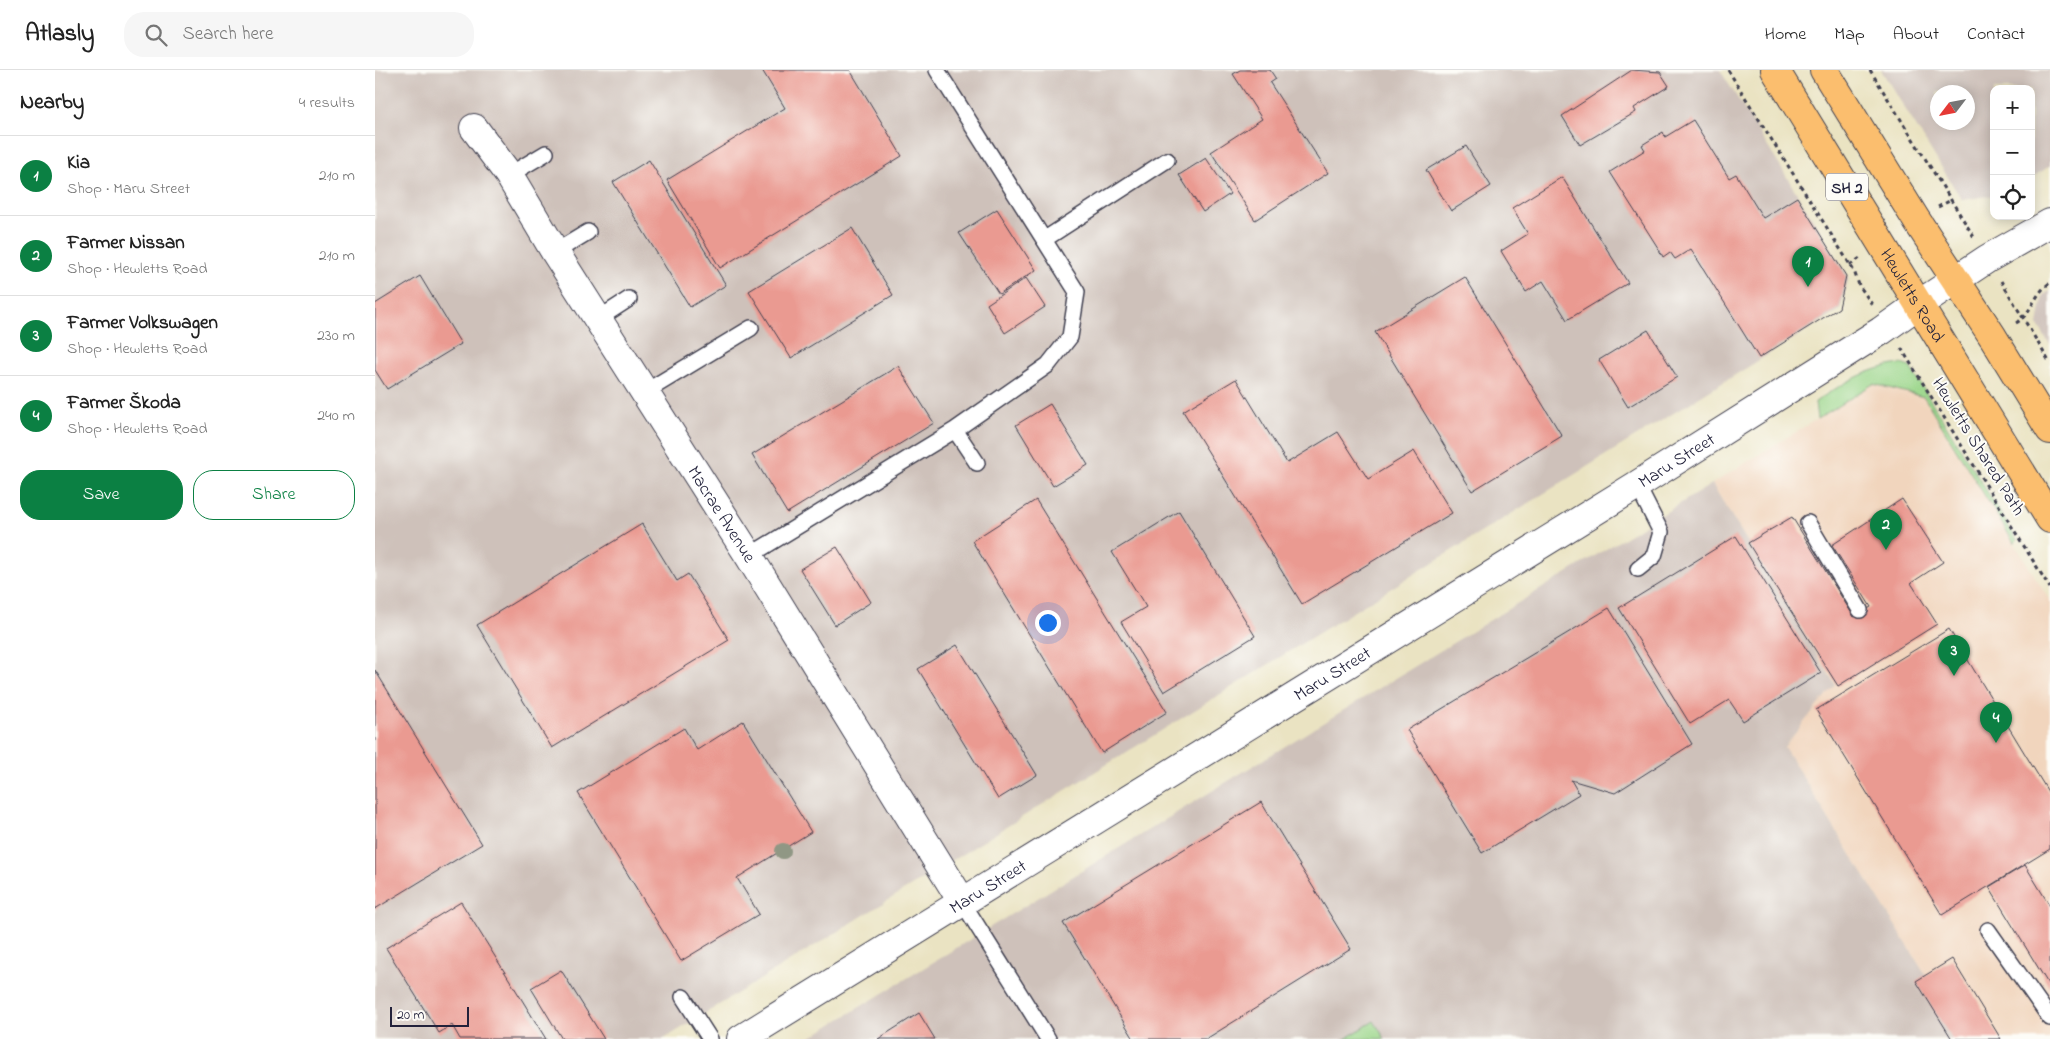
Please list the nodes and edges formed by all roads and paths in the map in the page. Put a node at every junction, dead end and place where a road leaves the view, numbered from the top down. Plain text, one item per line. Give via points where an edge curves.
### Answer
1 (937, 70) edge
2 (1728, 70) edge
3 (1775, 70) edge
4 (1824, 70) edge
5 (1870, 70) edge
6 (475, 128) dead end
7 (546, 153) dead end
8 (1167, 160) dead end
9 (509, 175) junction
10 (1961, 216) dead end
11 (2050, 223) edge
12 (587, 232) dead end
13 (1045, 238) junction
14 (555, 252) junction
15 (1956, 279) junction
16 (2050, 283) edge
17 (1859, 285) dead end
18 (629, 299) dead end
19 (1919, 304) junction
20 (2017, 305) dead end
21 (2024, 318) junction
22 (598, 319) junction
23 (751, 328) dead end
24 (2050, 363) edge
25 (1915, 370) dead end
26 (645, 392) junction
27 (955, 430) junction
28 (2050, 430) edge
29 (977, 463) dead end
30 (1637, 485) junction
31 (2050, 519) edge
32 (1808, 523) dead end
33 (749, 556) junction
34 (1638, 569) dead end
35 (2050, 588) edge
36 (1860, 610) dead end
37 (963, 903) junction
38 (1988, 930) dead end
39 (683, 997) dead end
40 (2050, 1018) edge
41 (710, 1039) edge
42 (741, 1039) edge
43 (1048, 1039) edge

1 - 13 lane
2 - 17 path
3 - 19 highway, Hewletts Road / SH 2
4 - 15 highway, SH 2
5 - 10 path
6 - 9 street, Macrae Avenue
7 - 9 lane
8 - 13 lane
9 - 14 street, Macrae Avenue
11 - 15 street, Maru Street
12 - 14 lane
13 - 27 lane via 1077,292 1070,337 1048,365
14 - 22 street, Macrae Avenue
15 - 19 street, Maru Street
15 - 28 highway, SH 2
16 - 21 path via 2036,296
18 - 22 lane
19 - 30 street, Maru Street
19 - 31 highway, Hewletts Road / SH 2
20 - 21 path
21 - 24 path
22 - 26 street, Macrae Avenue
23 - 26 lane
25 - 35 path, Hewletts Shared Path
26 - 33 street, Macrae Avenue
27 - 29 lane
27 - 33 lane
30 - 34 lane via 1661,532 1654,556
30 - 37 street, Maru Street
32 - 36 lane
33 - 37 street, Macrae Avenue
37 - 42 street, Maru Street
37 - 43 lane
38 - 40 lane
39 - 41 lane

